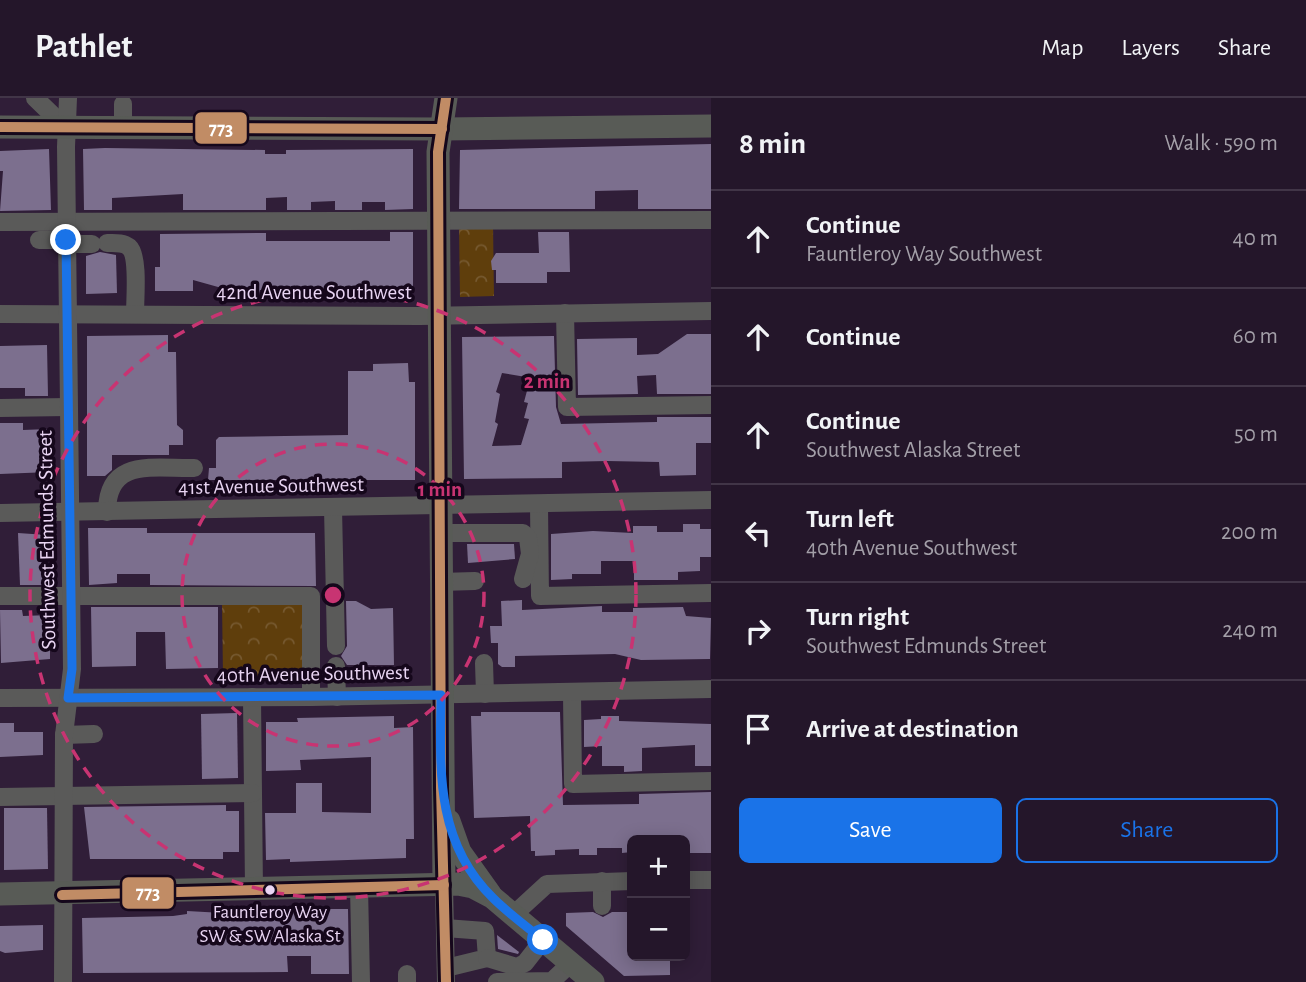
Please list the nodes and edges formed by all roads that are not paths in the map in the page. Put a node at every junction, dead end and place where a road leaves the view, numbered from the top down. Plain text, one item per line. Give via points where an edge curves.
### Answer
1 (35, 98) edge
2 (68, 98) edge
3 (446, 98) edge
4 (124, 104) dead end
5 (711, 126) edge
6 (0, 127) edge
7 (65, 128) junction
8 (123, 128) junction
9 (442, 129) junction
10 (711, 220) edge
11 (0, 222) edge
12 (66, 222) junction
13 (439, 223) junction
14 (39, 240) dead end
15 (66, 242) junction
16 (711, 311) edge
17 (565, 313) junction
18 (0, 314) edge
19 (67, 314) junction
20 (135, 314) junction
21 (439, 315) junction
22 (711, 405) edge
23 (68, 407) junction
24 (0, 408) edge
25 (194, 468) dead end
26 (711, 500) edge
27 (539, 505) junction
28 (440, 506) junction
29 (333, 508) junction
30 (107, 512) junction
31 (0, 513) edge
32 (70, 513) junction
33 (440, 533) junction
34 (523, 579) dead end
35 (475, 581) dead end
36 (440, 582) junction
37 (711, 593) edge
38 (0, 596) edge
39 (71, 596) junction
40 (336, 646) dead end
41 (484, 663) dead end
42 (336, 666) dead end
43 (403, 677) dead end
44 (711, 689) edge
45 (572, 693) junction
46 (485, 694) junction
47 (441, 695) junction
48 (403, 696) junction
49 (252, 697) junction
50 (311, 697) junction
51 (337, 697) junction
52 (0, 698) edge
53 (68, 698) junction
54 (94, 734) dead end
55 (64, 735) junction
56 (711, 781) edge
57 (441, 788) junction
58 (253, 793) junction
59 (64, 796) junction
60 (0, 797) edge
61 (690, 880) edge
62 (711, 880) edge
63 (602, 881) junction
64 (627, 881) edge
65 (444, 885) junction
66 (359, 887) junction
67 (254, 890) junction
68 (0, 894) edge
69 (62, 895) junction
70 (503, 906) junction
71 (602, 906) dead end
72 (445, 928) junction
73 (485, 931) junction
74 (543, 940) junction
75 (486, 958) junction
76 (571, 963) junction
77 (446, 975) edge
78 (63, 982) edge
79 (360, 982) edge
80 (497, 982) edge
81 (593, 982) edge

1 - 7 street
2 - 7 street, Southwest Edmunds Street
3 - 9 main road
4 - 8 street
5 - 9 main road
6 - 7 main road
7 - 8 main road
7 - 12 street, Southwest Edmunds Street
8 - 9 main road
9 - 13 main road
10 - 13 street
11 - 12 street
12 - 13 street
12 - 15 street, Southwest Edmunds Street
13 - 21 main road
14 - 15 street
15 - 19 street, Southwest Edmunds Street
15 - 20 street via 130,247 135,256
16 - 17 street, 42nd Avenue Southwest via 674,303 595,304
17 - 21 street, 42nd Avenue Southwest
17 - 22 street via 567,407
18 - 19 street, 42nd Avenue Southwest
19 - 20 street, 42nd Avenue Southwest
19 - 23 street, Southwest Edmunds Street
20 - 21 street, 42nd Avenue Southwest
21 - 28 main road
23 - 24 street
23 - 32 street, Southwest Edmunds Street
25 - 30 street via 122,473 107,496
26 - 27 street, 41st Avenue Southwest
27 - 28 street, 41st Avenue Southwest
27 - 37 street via 540,596
28 - 29 street, 41st Avenue Southwest via 401,515 365,515
28 - 33 main road
29 - 30 street, 41st Avenue Southwest
29 - 40 street
30 - 32 street, 41st Avenue Southwest
31 - 32 street, 41st Avenue Southwest
32 - 39 street, Southwest Edmunds Street
33 - 34 street via 523,533 530,554
33 - 36 main road
35 - 36 street
36 - 47 main road
38 - 39 street
39 - 50 street via 311,596
39 - 53 street, Southwest Edmunds Street
41 - 46 street
42 - 51 street
43 - 48 street
44 - 45 street, 40th Avenue Southwest
45 - 46 street, 40th Avenue Southwest
45 - 56 street via 573,784
46 - 47 street, 40th Avenue Southwest
47 - 48 street, 40th Avenue Southwest
47 - 57 main road
48 - 51 street, 40th Avenue Southwest
49 - 50 street, 40th Avenue Southwest
49 - 53 street, 40th Avenue Southwest
49 - 58 street
50 - 51 street, 40th Avenue Southwest
52 - 53 street, 40th Avenue Southwest
53 - 55 street, Southwest Edmunds Street
54 - 55 street
55 - 59 street, Southwest Edmunds Street
57 - 65 main road
57 - 70 main road via 460,852
58 - 59 street
58 - 67 street
59 - 60 street
59 - 69 street, Southwest Edmunds Street
61 - 62 street
63 - 64 street
63 - 70 street via 547,884
63 - 71 street
65 - 66 main road
65 - 70 main road via 473,887
65 - 72 street
66 - 67 main road
66 - 79 street
67 - 69 main road
68 - 69 main road
69 - 78 street, Southwest Edmunds Street
70 - 73 street
70 - 74 main road
72 - 73 street
72 - 77 street
73 - 75 street
74 - 75 street via 517,967
74 - 76 main road
75 - 77 street
76 - 80 street via 552,981
76 - 81 main road

